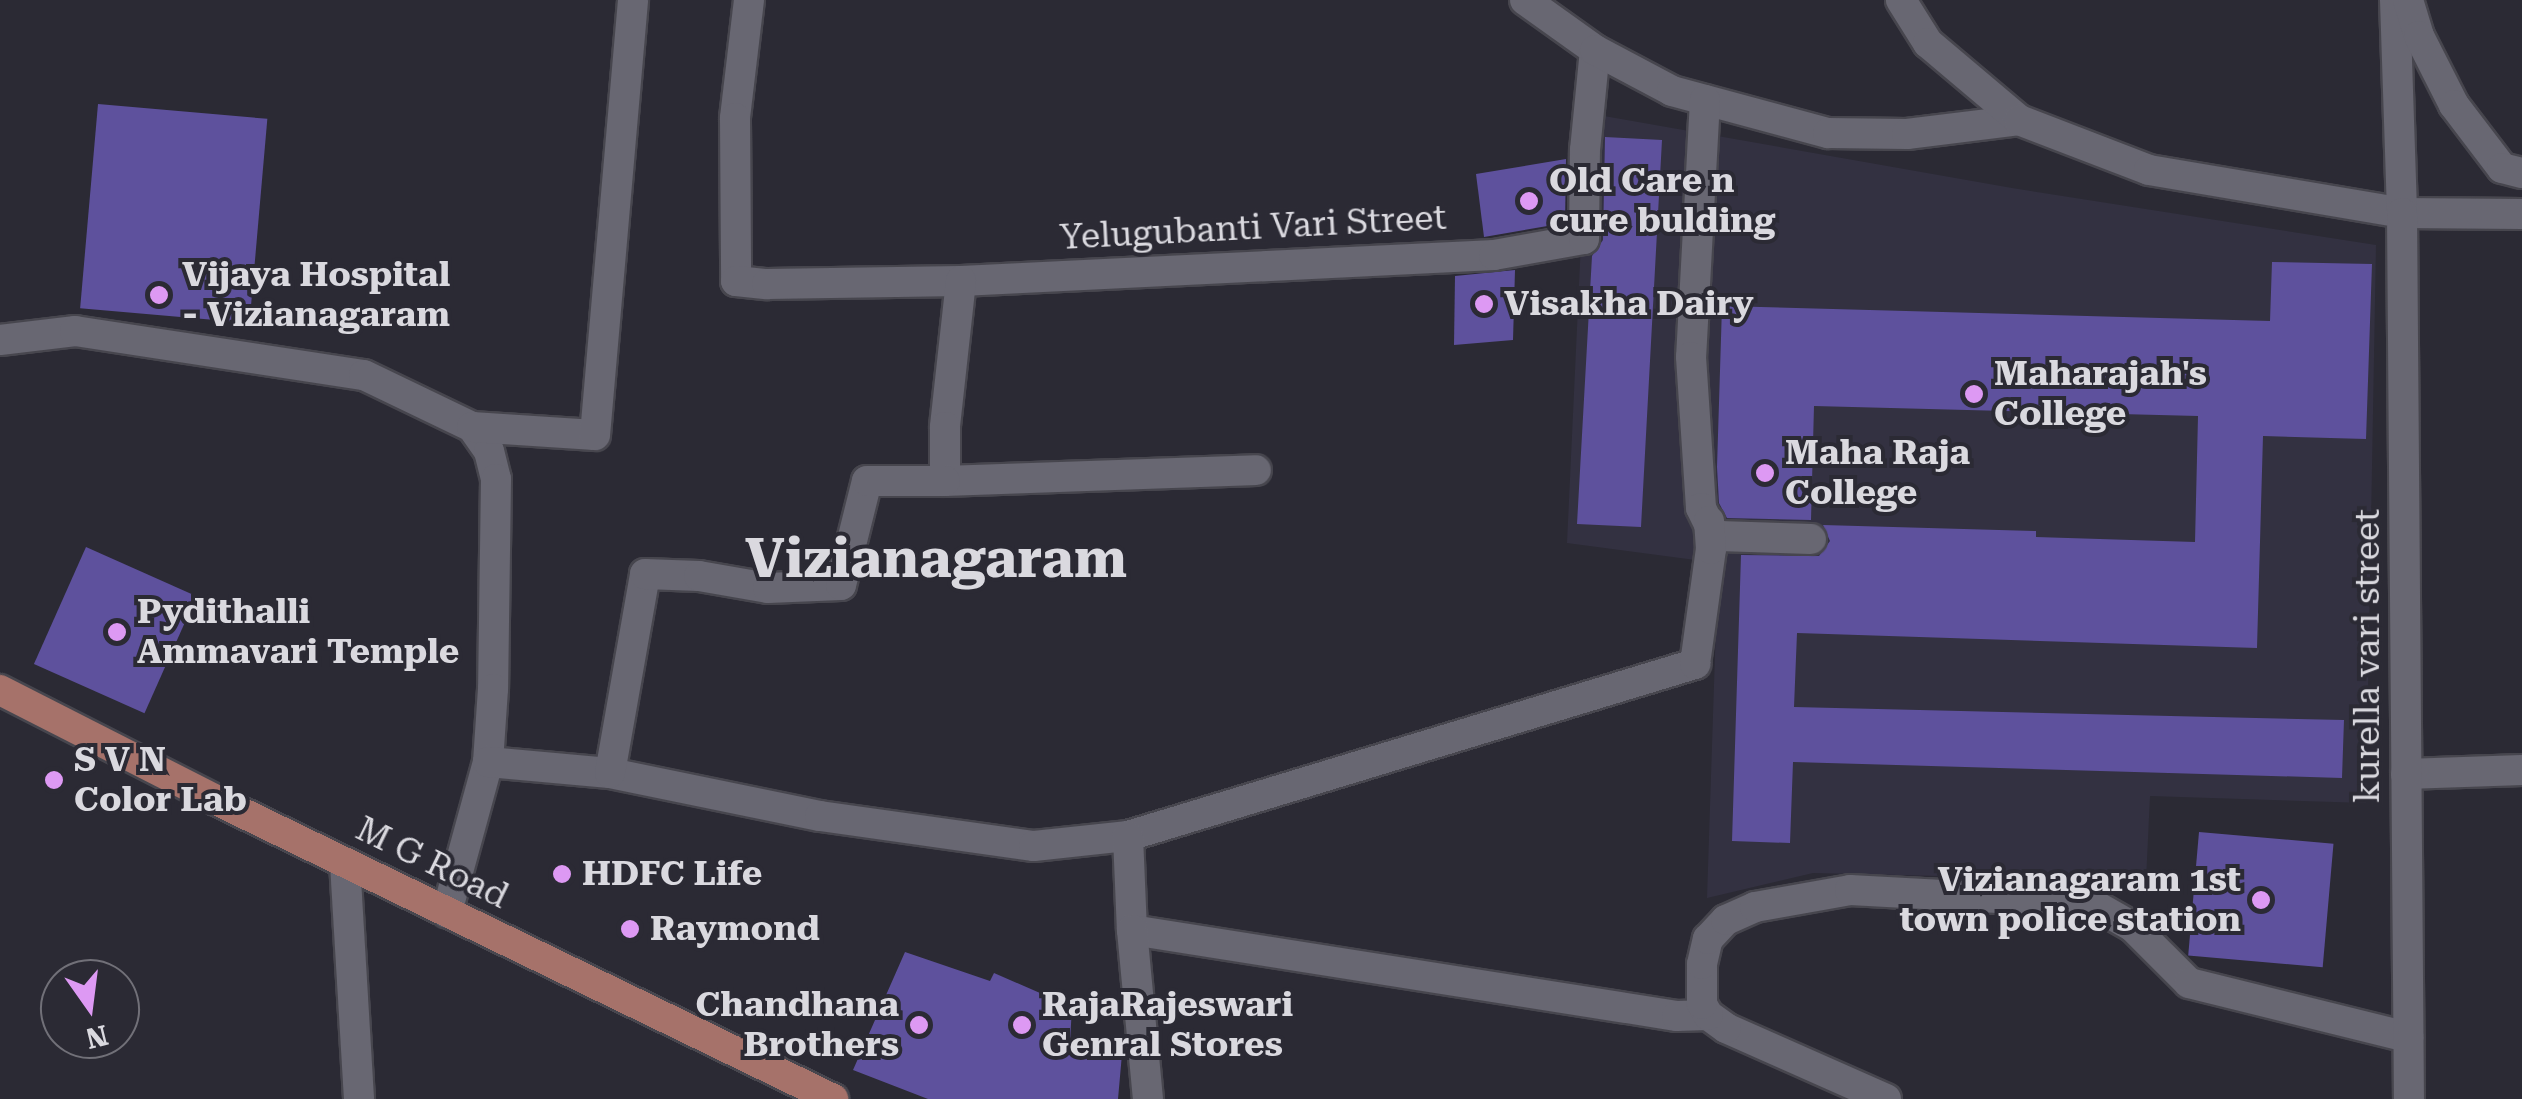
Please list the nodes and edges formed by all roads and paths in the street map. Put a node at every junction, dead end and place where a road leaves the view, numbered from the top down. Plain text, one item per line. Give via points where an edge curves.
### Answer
1 (633, 0) edge
2 (749, 0) edge
3 (1525, 0) edge
4 (1901, 0) edge
5 (2395, 0) edge
6 (2408, 0) edge
7 (1595, 50) junction
8 (1705, 100) junction
9 (2019, 120) junction
10 (2522, 174) edge
11 (2402, 213) junction
12 (2522, 214) edge
13 (961, 281) junction
14 (0, 340) edge
15 (472, 427) junction
16 (1256, 470) dead end
17 (945, 482) junction
18 (1709, 521) junction
19 (1811, 539) dead end
20 (0, 690) edge
21 (488, 762) junction
22 (2522, 770) edge
23 (610, 773) junction
24 (2406, 774) junction
25 (1128, 836) junction
26 (345, 863) junction
27 (447, 912) junction
28 (1132, 930) junction
29 (1708, 1015) junction
30 (2408, 1037) junction
31 (359, 1099) edge
32 (834, 1099) edge
33 (1148, 1099) edge
34 (1886, 1099) edge
35 (2409, 1099) edge

1 - 15 street via 594,435
2 - 13 street, Yelugubanti Vari Street via 735,118 736,281
3 - 7 street
4 - 9 street via 1928,42
5 - 11 street, kurella vari street
6 - 10 street via 2454,105 2502,168
7 - 8 street via 1672,91
7 - 13 street, Yelugubanti Vari Street via 1584,238 1494,255
8 - 9 street via 1828,133 1906,134
8 - 18 street via 1690,357 1698,491
9 - 11 street via 2149,170
11 - 12 street
11 - 24 street, kurella vari street
13 - 17 street
14 - 15 street via 75,331 364,376
15 - 21 street via 489,451 496,479
16 - 17 street
17 - 23 street via 868,481 841,585 768,588 645,574
18 - 19 street via 1719,536
18 - 25 street via 1695,664
20 - 26 main road, M G Road
21 - 23 street
21 - 27 street
22 - 24 street
23 - 25 street via 820,816 1034,846
24 - 30 street, kurella vari street
25 - 28 street
26 - 27 main road, M G Road
26 - 31 street
27 - 32 main road, M G Road
28 - 29 street via 1677,1016
28 - 33 street
29 - 30 street via 1702,964 1708,940 1726,920 1773,903 1850,890 2091,903 2133,927 2188,984
29 - 34 street
30 - 35 street, kurella vari street

